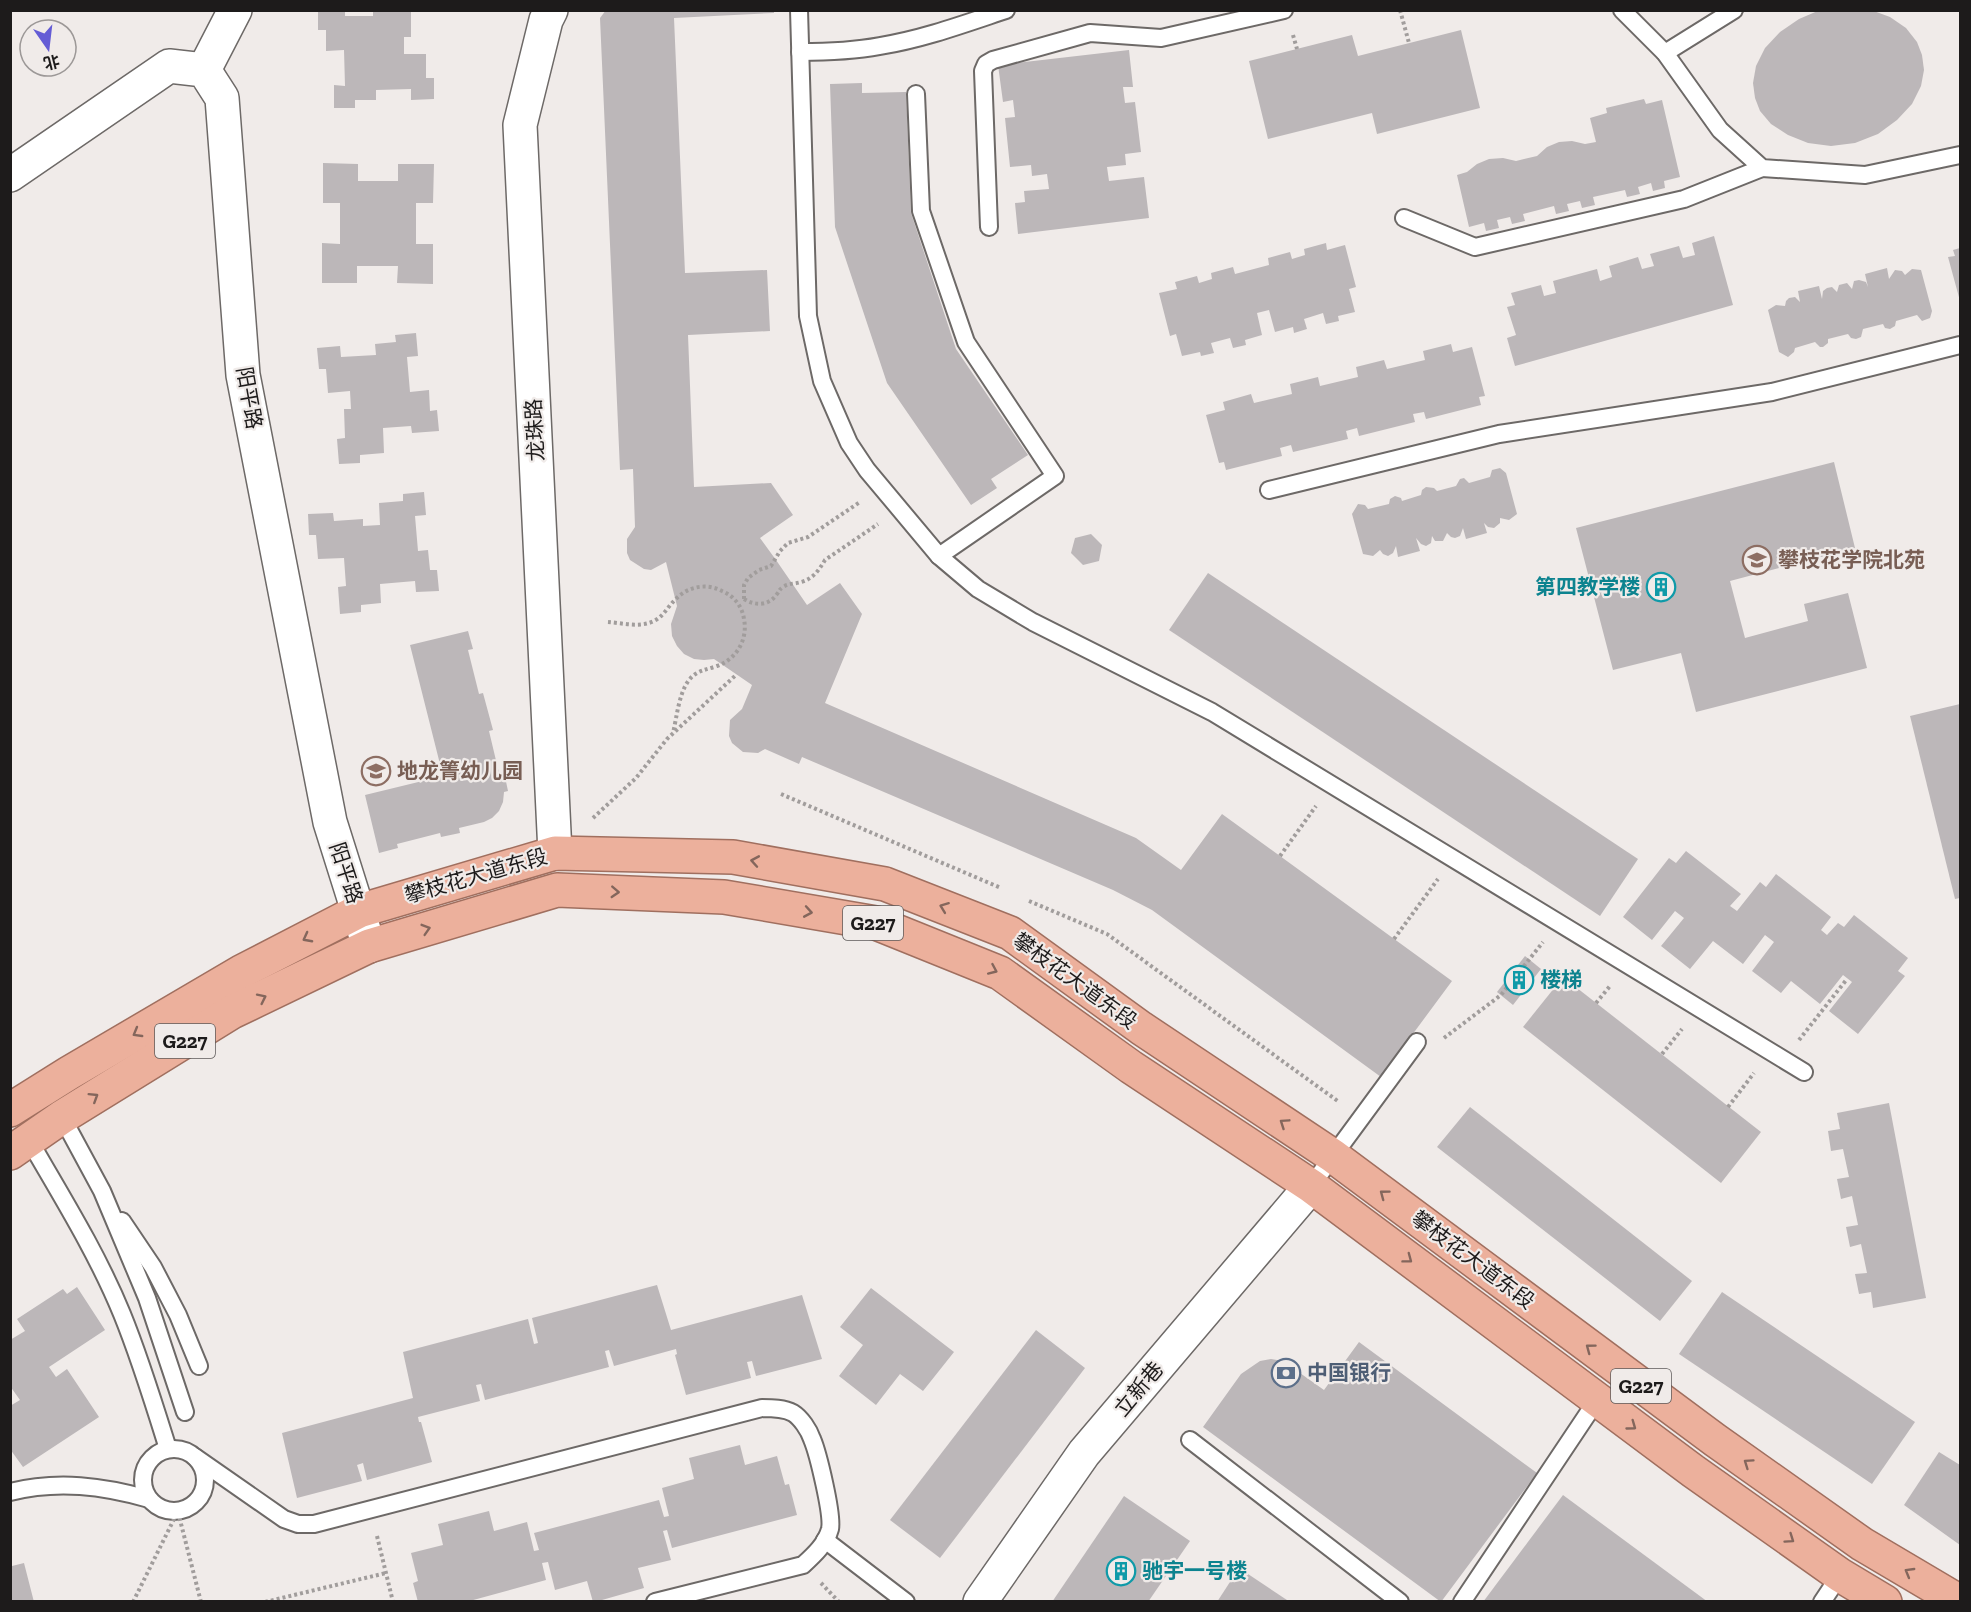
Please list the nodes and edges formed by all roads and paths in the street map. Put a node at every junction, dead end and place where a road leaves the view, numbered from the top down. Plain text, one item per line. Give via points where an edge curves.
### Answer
1 (235, 10) edge
2 (551, 10) edge
3 (800, 10) edge
4 (1006, 10) edge
5 (1284, 10) edge
6 (1400, 10) edge
7 (1622, 10) edge
8 (1734, 10) edge
9 (1409, 43) dead end
10 (800, 52) junction
11 (1665, 53) junction
12 (204, 70) junction
13 (916, 94) dead end
14 (1960, 155) edge
15 (1762, 168) junction
16 (10, 175) edge
17 (1404, 218) dead end
18 (989, 227) dead end
19 (1960, 345) edge
20 (881, 487) junction
21 (1269, 490) dead end
22 (899, 508) junction
23 (939, 556) junction
24 (744, 599) junction
25 (738, 604) junction
26 (608, 622) dead end
27 (736, 674) dead end
28 (673, 732) junction
29 (1312, 812) dead end
30 (555, 853) junction
31 (1280, 856) dead end
32 (1427, 894) dead end
33 (358, 911) junction
34 (1548, 936) dead end
35 (1395, 939) dead end
36 (369, 946) junction
37 (1847, 979) dead end
38 (1611, 984) dead end
39 (1501, 996) dead end
40 (1596, 1003) dead end
41 (1804, 1033) dead end
42 (1677, 1036) dead end
43 (1417, 1042) dead end
44 (1662, 1054) dead end
45 (1804, 1072) dead end
46 (1743, 1087) dead end
47 (1728, 1107) dead end
48 (10, 1110) edge
49 (62, 1117) junction
50 (20, 1147) edge
51 (1333, 1156) junction
52 (1311, 1186) junction
53 (102, 1191) junction
54 (199, 1366) dead end
55 (1597, 1400) junction
56 (185, 1412) dead end
57 (1190, 1440) dead end
58 (168, 1449) junction
59 (195, 1457) junction
60 (10, 1492) edge
61 (149, 1499) junction
62 (370, 1509) junction
63 (177, 1511) junction
64 (825, 1540) junction
65 (386, 1573) junction
66 (1831, 1588) edge
67 (133, 1602) edge
68 (201, 1602) edge
69 (265, 1602) edge
70 (393, 1602) edge
71 (655, 1602) edge
72 (906, 1602) edge
73 (980, 1602) edge
74 (1400, 1602) edge
75 (1462, 1602) edge
76 (1885, 1602) edge
77 (1960, 1602) edge

1 - 12 street
2 - 30 street, 龙珠路 via 520,125
3 - 10 lane
4 - 10 lane via 879,47
5 - 18 lane via 1161,38 1090,33 986,64 983,71
6 - 9 path
7 - 11 lane
8 - 11 lane
10 - 20 lane via 808,316 814,349 822,381 849,443
11 - 15 lane via 1720,130
12 - 16 street via 169,66
12 - 33 street, 阳平路 via 222,98 245,386 330,822
13 - 23 lane via 921,211 966,342 1055,476
14 - 15 lane via 1865,175
15 - 17 lane via 1684,199 1475,247
19 - 21 lane via 1772,392 1499,434
20 - 22 lane
20 - 24 path via 808,537 788,543 771,566 748,578
22 - 23 lane
22 - 24 path via 825,560 812,577 780,589 765,604
23 - 45 lane via 1005,606 1212,712
24 - 25 path
25 - 26 path via 716,588 701,586 687,590 651,623
25 - 28 path via 746,627 737,652 690,678
27 - 28 path
28 - 30 path via 636,778
29 - 31 path
30 - 33 highway, 攀枝花大道东段 / G227
51 -> 30 highway, 攀枝花大道东段 / G227 via 1141,1028 1010,933 885,884 733,857
32 - 35 path
33 - 36 street, 阳平路
33 -> 48 highway, 攀枝花大道东段 / G227 via 241,972
34 - 39 path
49 -> 36 highway, 攀枝花大道东段 / G227 via 232,1012
36 -> 52 highway, 攀枝花大道东段 / G227 via 557,890 724,897 876,923 1000,973 1131,1067
37 - 41 path
38 - 40 path
42 - 44 path
43 - 51 lane
46 - 47 path
49 - 50 highway, 攀枝花大道东段 / G227
49 - 53 lane
50 - 58 lane via 71,1213 97,1261 122,1314
51 - 52 lane
77 -> 51 highway, 攀枝花大道东段 / G227 via 1862,1544 1742,1460
52 -> 55 highway, 攀枝花大道东段 / G227
52 - 73 street, 立新巷 via 1084,1453
53 - 54 lane via 153,1267
53 - 56 lane via 147,1298
55 -> 66 highway, 攀枝花大道东段 / G227
55 - 75 lane
57 - 74 lane
58 - 59 lane via 187,1451
58 - 61 lane via 158,1453 145,1467 142,1478
59 - 62 lane via 284,1519 298,1524 314,1524
59 - 63 lane via 206,1483 197,1502
60 - 61 lane via 55,1485 89,1486
61 - 63 lane via 157,1506
62 - 64 lane via 762,1408 778,1408 794,1413 813,1439 831,1512
62 - 65 path
63 - 67 path
63 - 68 path
64 - 71 lane via 803,1565
64 - 72 lane
65 - 69 path
65 - 70 path
66 - 76 highway, 攀枝花大道东段 / G227

